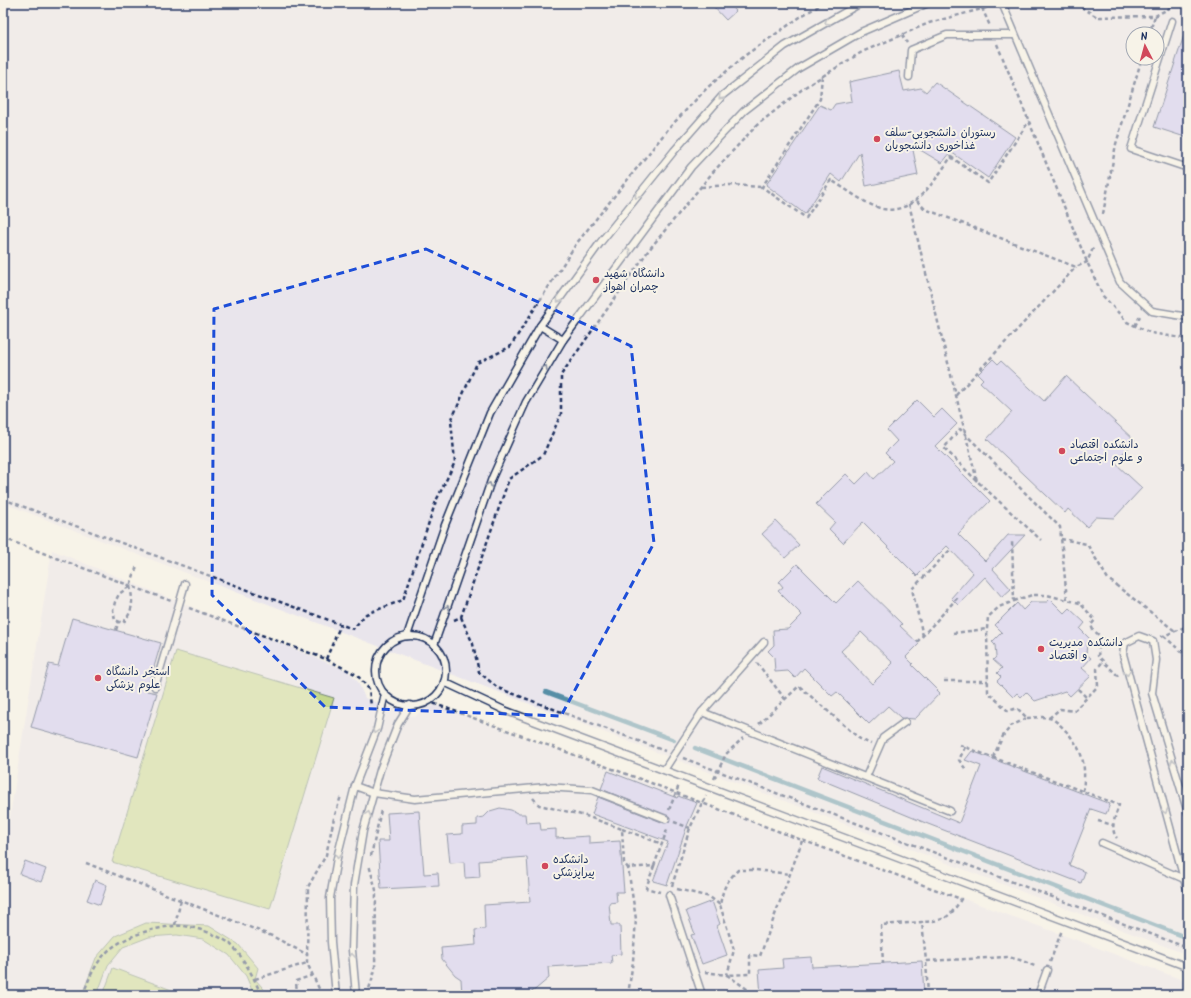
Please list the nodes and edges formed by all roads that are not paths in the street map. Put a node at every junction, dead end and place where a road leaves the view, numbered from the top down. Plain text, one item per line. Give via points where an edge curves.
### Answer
1 (861, 3) edge
2 (928, 3) edge
3 (1002, 3) edge
4 (1172, 21) dead end
5 (1015, 35) junction
6 (909, 77) dead end
7 (1188, 168) edge
8 (1188, 317) edge
9 (540, 326) junction
10 (563, 340) junction
11 (185, 584) dead end
12 (407, 636) junction
13 (764, 642) dead end
14 (434, 645) junction
15 (444, 682) junction
16 (155, 687) dead end
17 (385, 694) junction
18 (410, 705) junction
19 (702, 712) junction
20 (905, 722) dead end
21 (664, 770) junction
22 (866, 777) junction
23 (355, 786) junction
24 (374, 793) junction
25 (950, 811) dead end
26 (1188, 813) edge
27 (666, 820) road end
28 (1102, 843) dead end
29 (1184, 880) junction
30 (1188, 892) edge
31 (669, 895) road end
32 (1188, 967) edge
33 (1047, 970) road end
34 (336, 995) edge
35 (356, 995) edge
36 (702, 995) edge
37 (1038, 995) edge

1 -> 9 lane via 785,46 723,95 600,243
10 -> 2 lane via 691,167 744,111 799,68 861,32
3 - 5 lane
4 - 7 lane via 1131,149
5 - 6 lane via 947,35 911,50
5 - 8 lane via 1120,282 1152,311
9 - 10 lane
9 - 12 lane via 488,420 445,525
14 -> 10 lane via 492,478 526,402
11 - 16 lane
12 - 14 lane via 419,636
12 - 17 lane via 395,640 379,656 377,680
13 - 19 lane
14 - 15 lane via 444,660
15 - 18 lane via 439,692 427,701
15 - 21 lane via 504,710
17 - 18 lane via 399,703
17 -> 23 lane via 377,729
18 - 24 lane via 398,724
19 - 21 lane
19 - 22 lane
20 - 22 lane via 883,738
21 - 32 lane
22 - 25 lane
23 - 24 lane
23 -> 34 lane via 330,898
24 - 27 lane via 415,799 546,787 592,790
35 -> 24 lane via 352,950 354,885 363,830
26 -> 29 lane via 1152,693 1156,660 1153,641 1139,636 1125,643 1123,654
28 - 29 lane
29 - 30 lane
31 - 36 lane
33 - 37 lane

